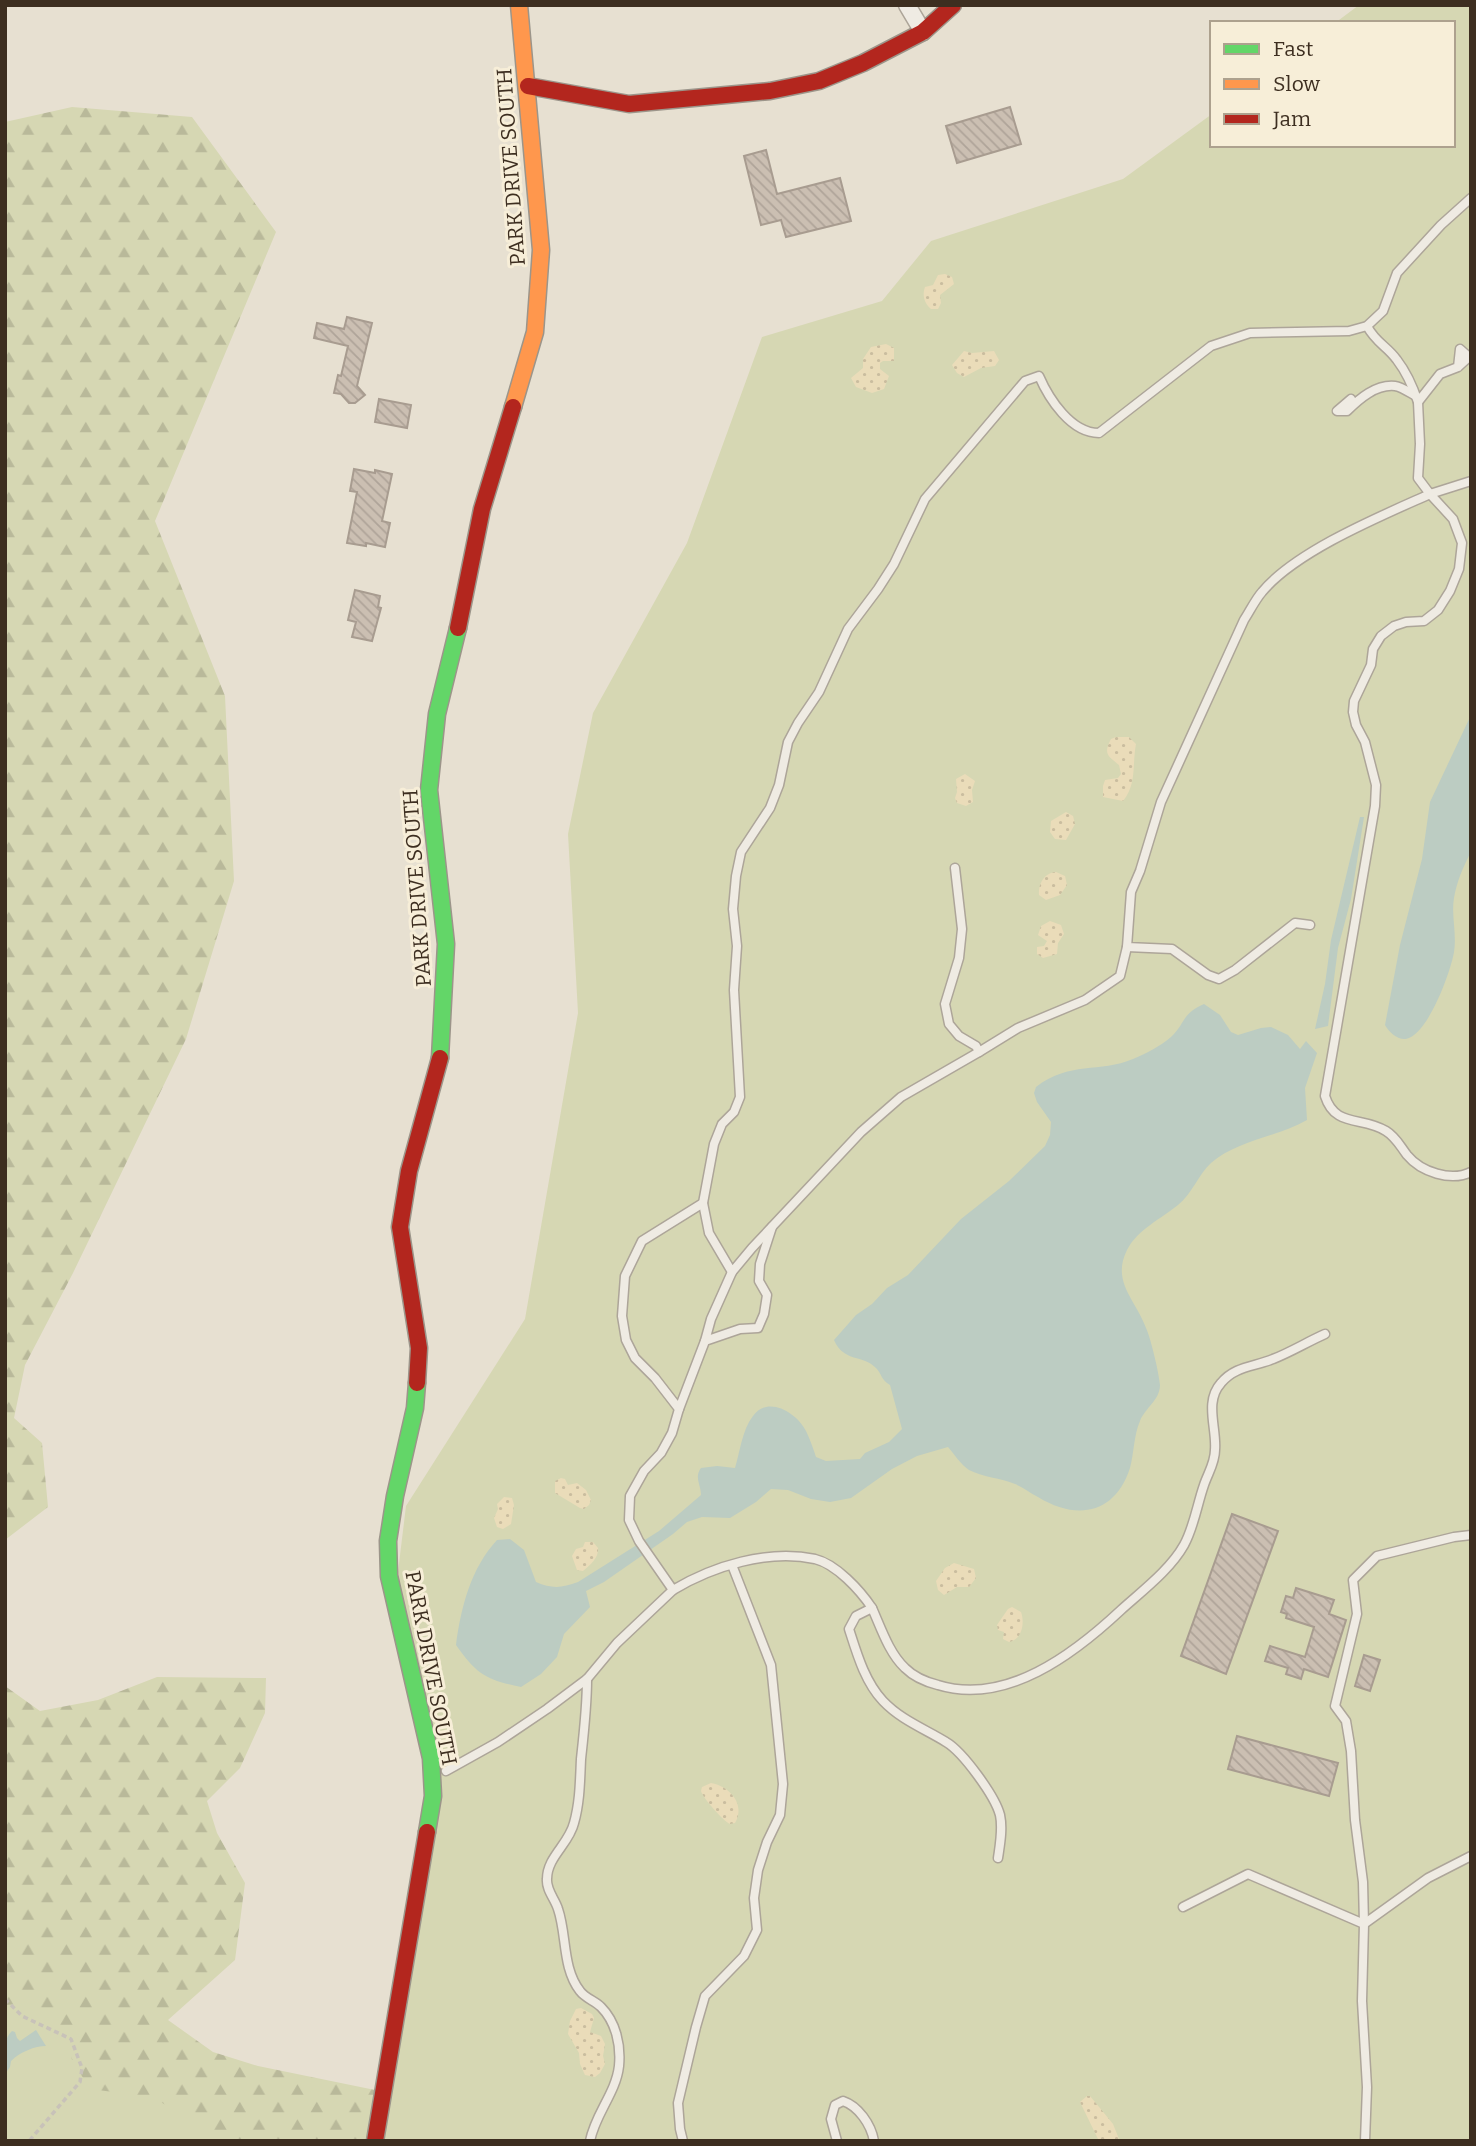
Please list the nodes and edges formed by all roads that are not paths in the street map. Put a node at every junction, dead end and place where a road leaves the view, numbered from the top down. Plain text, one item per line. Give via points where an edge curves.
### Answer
1 (519, 5) edge
2 (907, 5) edge
3 (953, 5) edge
4 (923, 32) junction
5 (528, 86) junction
6 (1471, 198) edge
7 (1367, 326) junction
8 (1458, 367) dead end
9 (1351, 399) dead end
10 (1417, 399) junction
11 (1471, 481) edge
12 (1430, 494) junction
13 (955, 868) dead end
14 (1311, 925) dead end
15 (1127, 947) junction
16 (979, 1052) junction
17 (1471, 1172) edge
18 (703, 1203) junction
19 (773, 1224) junction
20 (733, 1272) junction
21 (1325, 1334) dead end
22 (705, 1341) junction
23 (679, 1409) junction
24 (1471, 1535) edge
25 (732, 1565) junction
26 (673, 1590) junction
27 (872, 1608) junction
28 (587, 1679) junction
29 (446, 1771) dead end
30 (1471, 1856) edge
31 (998, 1858) dead end
32 (1183, 1907) dead end
33 (1364, 1924) junction
34 (375, 2141) edge
35 (590, 2141) edge
36 (683, 2141) edge
37 (837, 2141) edge
38 (874, 2141) edge
39 (1365, 2141) edge

1 - 5 street, PARK DRIVE SOUTH
2 - 4 street
3 - 4 street
4 - 5 street via 819,80 745,95 629,104
5 - 34 street, PARK DRIVE SOUTH via 541,250 537,318 482,509 437,714 429,790 446,944 444,1000 440,1056 409,1171 400,1227 419,1348 415,1408 388,1541 389,1576 431,1758 433,1796
6 - 7 lane via 1397,273 1383,311
7 - 10 lane via 1374,340 1396,358
7 - 18 lane via 1349,331 1250,333 1211,346 1099,433 1088,433 1054,405 1039,376 1025,381 925,499 894,564 848,629 819,692 788,742 770,808 741,852 733,909 740,1097 714,1144
8 - 10 lane via 1440,374
9 - 10 lane via 1337,411 1347,411 1375,390 1396,386
10 - 12 lane via 1418,478
11 - 12 lane
12 - 15 lane via 1288,566 1261,592 1161,802 1131,891
12 - 17 lane via 1453,519 1462,543 1459,569 1438,610 1424,621 1394,626 1381,636 1354,701 1356,725 1376,785 1375,806 1325,1096 1329,1109 1385,1130 1424,1168 1462,1177
13 - 16 lane via 962,929 946,1004 949,1024
14 - 15 lane via 1295,923 1220,979 1172,949
15 - 16 lane via 1120,976 1085,1000 1018,1028
16 - 19 lane via 901,1097 860,1132
18 - 20 lane via 709,1233
18 - 23 lane via 642,1241 625,1276 622,1316 626,1340 635,1358
19 - 20 lane
19 - 22 lane via 760,1264 760,1281 767,1295 758,1328
20 - 22 lane
21 - 27 lane via 1271,1360 1236,1370 1220,1384 1212,1405 1213,1464 1184,1546 1110,1620 1034,1675 974,1689 946,1688 922,1679 899,1661
22 - 23 lane
23 - 26 lane via 661,1453 630,1496 629,1520
24 - 33 lane via 1377,1556 1353,1580 1357,1614 1335,1706 1346,1721 1351,1751
25 - 26 lane via 698,1575
25 - 27 lane via 784,1556 817,1559 847,1578
25 - 36 lane via 771,1665 783,1784 780,1815 758,1870 754,1898 757,1930 744,1956 705,1996 696,2027 678,2103
26 - 28 lane
27 - 31 lane via 856,1616 849,1629 869,1681 885,1703 954,1748 971,1768 998,1809
28 - 29 lane via 498,1742
28 - 35 lane via 574,1825 548,1867 546,1883 558,1908 574,1982 613,2022 618,2043 615,2083
30 - 33 lane via 1429,1878
32 - 33 lane via 1248,1874
33 - 39 lane
37 - 38 lane via 831,2119 835,2105 843,2101 853,2104

